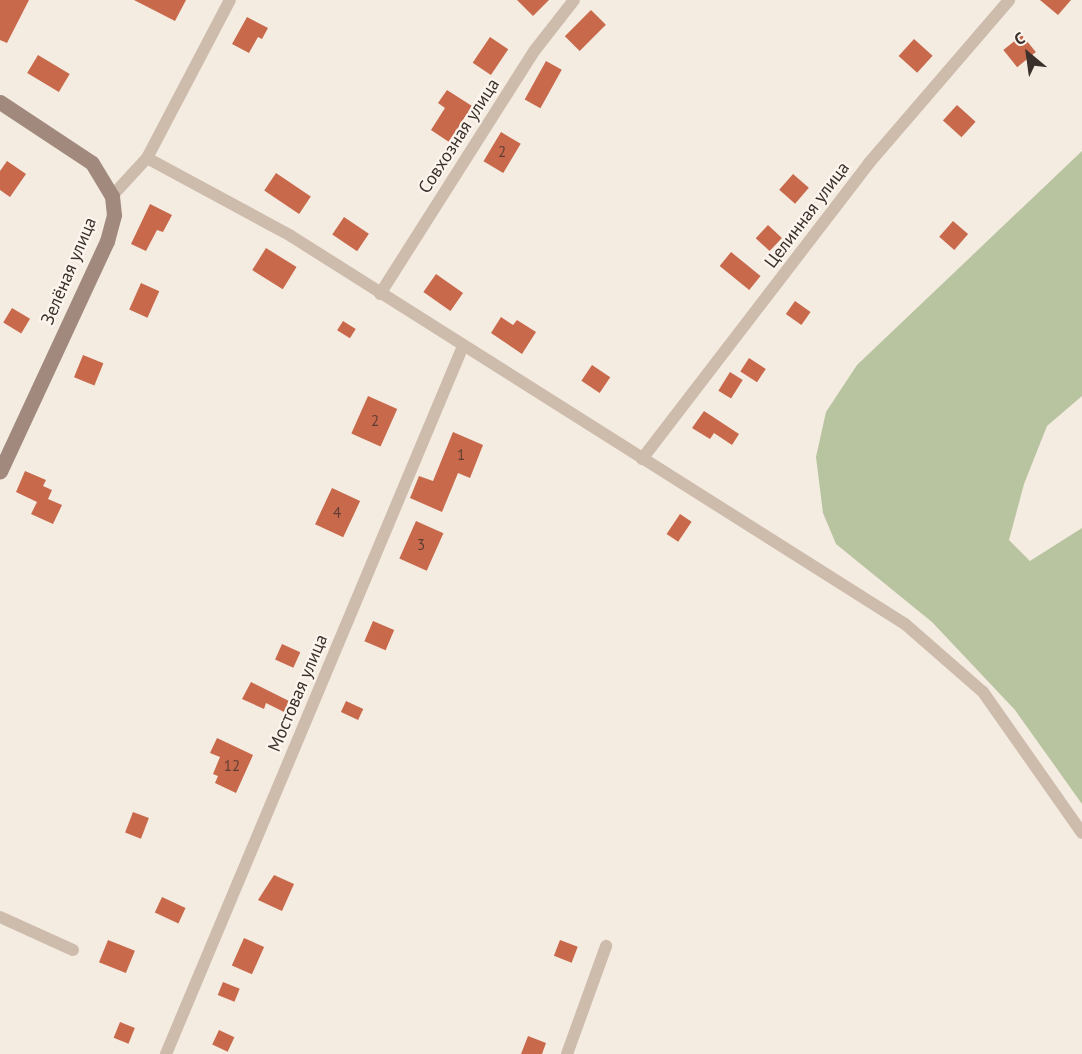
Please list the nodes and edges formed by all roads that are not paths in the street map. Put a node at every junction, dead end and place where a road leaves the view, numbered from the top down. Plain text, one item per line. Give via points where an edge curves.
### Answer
1 (230, 0) edge
2 (574, 0) edge
3 (1009, 0) edge
4 (0, 102) edge
5 (147, 158) junction
6 (112, 196) junction
7 (380, 294) junction
8 (463, 346) junction
9 (642, 459) junction
10 (0, 471) edge
11 (1082, 832) edge
12 (0, 916) edge
13 (606, 946) dead end
14 (73, 950) dead end
15 (166, 1054) edge
16 (567, 1054) edge

1 - 5 street
2 - 7 street, Совхозная улица via 535,50
3 - 9 street, Целинная улица via 868,164
4 - 6 main road via 92,163
5 - 6 street
5 - 7 street via 291,236
6 - 10 main road, Зелёная улица via 114,215 107,241
7 - 8 street
8 - 9 street
8 - 15 street, Мостовая улица
9 - 11 street via 905,624 983,692
12 - 14 street
13 - 16 street

